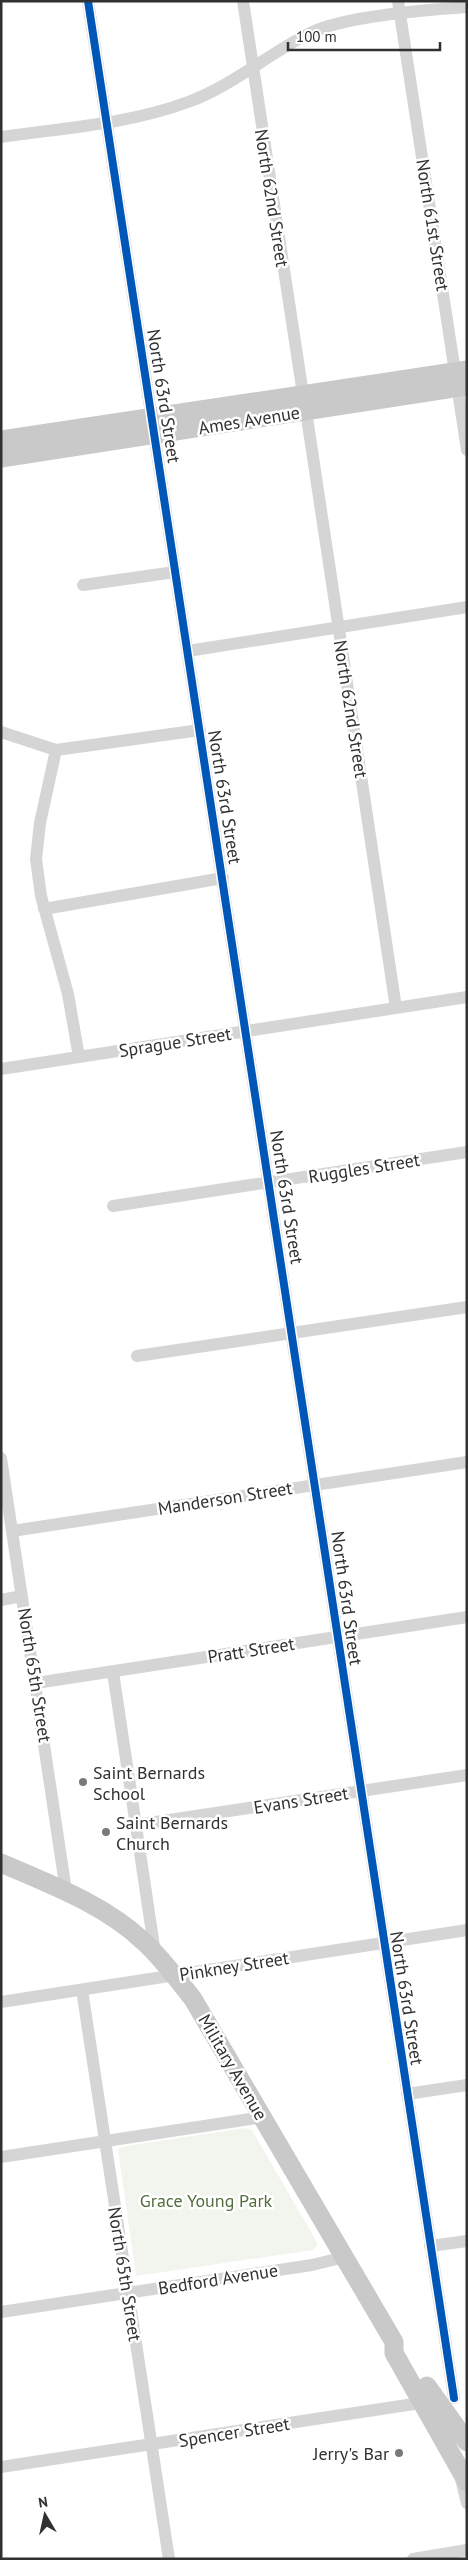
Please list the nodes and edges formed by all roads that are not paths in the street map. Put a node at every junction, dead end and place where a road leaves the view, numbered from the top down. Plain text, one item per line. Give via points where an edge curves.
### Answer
1 (88, 1) edge
2 (243, 1) edge
3 (467, 7) edge
4 (399, 8) edge
5 (252, 68) junction
6 (107, 121) junction
7 (1, 137) edge
8 (462, 379) edge
9 (305, 402) junction
10 (153, 426) junction
11 (1, 440) edge
12 (467, 450) edge
13 (1, 458) edge
14 (175, 572) junction
15 (83, 585) dead end
16 (467, 608) edge
17 (339, 627) junction
18 (188, 651) junction
19 (200, 730) junction
20 (1, 732) edge
21 (56, 750) junction
22 (223, 878) junction
23 (44, 909) junction
24 (467, 997) edge
25 (396, 1008) junction
26 (246, 1031) junction
27 (79, 1057) junction
28 (1, 1069) edge
29 (467, 1152) edge
30 (269, 1182) junction
31 (113, 1206) dead end
32 (467, 1307) edge
33 (292, 1333) junction
34 (137, 1356) dead end
35 (1, 1458) edge
36 (467, 1462) edge
37 (316, 1485) junction
38 (12, 1531) junction
39 (22, 1596) junction
40 (1, 1600) edge
41 (467, 1618) edge
42 (338, 1637) junction
43 (113, 1672) junction
44 (36, 1684) junction
45 (467, 1775) edge
46 (361, 1791) junction
47 (136, 1825) junction
48 (1, 1863) edge
49 (66, 1891) junction
50 (467, 1930) edge
51 (384, 1943) junction
52 (155, 1953) junction
53 (174, 1975) junction
54 (82, 1990) junction
55 (1, 2002) edge
56 (467, 2085) edge
57 (407, 2094) junction
58 (263, 2117) junction
59 (105, 2142) junction
60 (1, 2157) edge
61 (467, 2240) edge
62 (430, 2246) junction
63 (345, 2257) junction
64 (128, 2293) junction
65 (1, 2312) edge
66 (449, 2368) junction
67 (428, 2396) junction
68 (461, 2397) edge
69 (467, 2442) edge
70 (151, 2444) junction
71 (1, 2467) edge
72 (462, 2475) edge
73 (467, 2503) edge
74 (467, 2550) edge
75 (169, 2559) edge
76 (413, 2559) edge

1 - 6 street, North 63rd Street
2 - 5 street, North 62nd Street
3 - 4 street
4 - 5 street via 312,32
4 - 8 street, North 61st Street
5 - 6 street via 188,102
5 - 9 street, North 62nd Street
6 - 7 street
6 - 10 street, North 63rd Street
8 - 9 main road, Ames Avenue
8 - 12 street, North 61st Street
9 - 10 main road, Ames Avenue
9 - 17 street, North 62nd Street
10 - 11 main road, Ames Avenue
10 - 13 main road, Ames Avenue
10 - 14 street, North 63rd Street
14 - 15 street
14 - 18 street, North 63rd Street
16 - 17 street
17 - 18 street
17 - 25 street, North 62nd Street
18 - 19 street, North 63rd Street
19 - 21 street
19 - 22 street, North 63rd Street
20 - 21 street
21 - 23 street via 37,845 38,878
22 - 23 street
22 - 26 street, North 63rd Street
23 - 27 street via 68,994
24 - 25 street, Sprague Street
25 - 26 street, Sprague Street
26 - 27 street, Sprague Street
26 - 30 street, North 63rd Street
27 - 28 street, Sprague Street
29 - 30 street, Ruggles Street
30 - 31 street, Ruggles Street
30 - 33 street, North 63rd Street
32 - 33 street
33 - 34 street
33 - 37 street, North 63rd Street
35 - 38 street, North 65th Street
36 - 37 street, Manderson Street
37 - 38 street, Manderson Street
37 - 42 street, North 63rd Street
38 - 39 street, North 65th Street
39 - 40 street
39 - 44 street, North 65th Street
41 - 42 street, Pratt Street
42 - 43 street, Pratt Street
42 - 46 street, North 63rd Street
43 - 44 street, Pratt Street
43 - 47 street
44 - 49 street, North 65th Street
45 - 46 street, Evans Street
46 - 47 street, Evans Street
46 - 51 street, North 63rd Street
47 - 52 street
48 - 49 main road, Military Avenue
49 - 52 main road, Military Avenue via 122,1925
50 - 51 street, Pinkney Street
51 - 53 street, Pinkney Street
51 - 57 street, North 63rd Street
52 - 53 main road, Military Avenue
53 - 54 street, Pinkney Street
53 - 58 main road, Military Avenue via 216,2036
54 - 55 street, Pinkney Street
54 - 59 street, North 65th Street
56 - 57 street
57 - 62 street, North 63rd Street
58 - 59 street
58 - 63 main road, Military Avenue
59 - 60 street
59 - 64 street, North 65th Street
61 - 62 street
62 - 66 street, North 63rd Street
63 - 64 street, Bedford Avenue
63 - 67 main road, Military Avenue via 394,2342 394,2353
64 - 65 street, Bedford Avenue
64 - 70 street, North 65th Street
66 - 67 street via 444,2380
66 - 68 street, North 63rd Street
67 - 68 street, Spencer Street
67 - 69 main road, Military Avenue
67 - 70 street, Spencer Street
67 - 72 main road, Military Avenue
70 - 71 street, Spencer Street
70 - 75 street, North 65th Street
72 - 73 street
74 - 76 street

